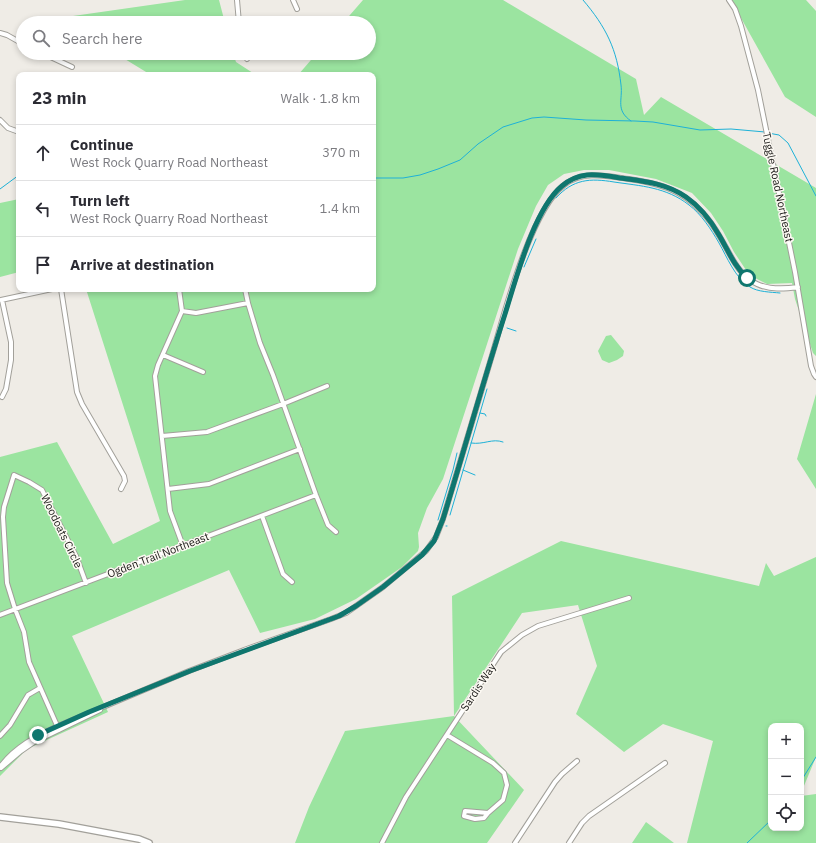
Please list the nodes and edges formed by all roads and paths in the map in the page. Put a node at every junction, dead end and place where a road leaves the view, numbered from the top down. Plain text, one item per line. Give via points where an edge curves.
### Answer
1 (238, 0) edge
2 (293, 0) edge
3 (729, 0) edge
4 (296, 9) dead end
5 (239, 16) edge
6 (0, 33) edge
7 (16, 40) edge
8 (57, 60) edge
9 (72, 67) dead end
10 (0, 120) edge
11 (16, 131) edge
12 (798, 288) junction
13 (38, 292) edge
14 (62, 292) edge
15 (180, 292) edge
16 (246, 292) edge
17 (1, 300) edge
18 (248, 302) junction
19 (182, 310) junction
20 (163, 354) junction
21 (814, 370) edge
22 (204, 372) dead end
23 (816, 377) edge
24 (327, 386) dead end
25 (2, 397) dead end
26 (284, 404) junction
27 (162, 436) junction
28 (300, 449) junction
29 (168, 488) junction
30 (121, 489) dead end
31 (316, 495) junction
32 (262, 516) junction
33 (336, 532) dead end
34 (183, 546) junction
35 (292, 582) dead end
36 (86, 583) junction
37 (629, 598) dead end
38 (15, 609) junction
39 (0, 615) edge
40 (40, 688) junction
41 (58, 728) junction
42 (447, 735) junction
43 (0, 736) edge
44 (577, 761) dead end
45 (665, 763) dead end
46 (0, 768) edge
47 (488, 812) junction
48 (0, 817) edge
49 (149, 843) edge
50 (382, 843) edge
51 (515, 843) edge
52 (569, 843) edge

1 - 5 street
2 - 4 street
3 - 12 street, Tuggle Road Northeast via 742,26 750,59
6 - 7 street
8 - 9 street
10 - 11 street via 8,128
12 - 21 street, Tuggle Road Northeast
12 - 41 street via 769,288 755,284 747,278 704,214 674,190 650,182 597,175 582,176 567,182 548,202 524,254 443,519 428,549 383,587 339,616 207,664
13 - 17 street
14 - 30 street via 76,387 82,404 124,476 125,481
15 - 19 street
16 - 18 street
17 - 25 street via 11,342 11,360
18 - 19 street via 196,313
18 - 26 street via 260,343
19 - 20 street
20 - 22 street
20 - 27 street via 155,376
21 - 23 street, Tuggle Road Northeast
24 - 26 street
26 - 27 street via 207,432
26 - 28 street
27 - 29 street
28 - 29 street via 209,484
28 - 31 street
29 - 34 street via 170,511
31 - 32 street, Ogden Trail Northeast
31 - 33 street via 328,525
32 - 34 street, Ogden Trail Northeast
32 - 35 street via 283,574
34 - 36 street, Ogden Trail Northeast
36 - 38 street, Ogden Trail Northeast
36 - 38 street, Woodoats Circle via 76,556 42,490 14,474 3,517 7,583
37 - 42 street, Sardis Way via 538,626 522,635 501,652
38 - 39 street, Ogden Trail Northeast
38 - 40 street, Woodoats Circle via 24,632 29,662
40 - 41 street, Woodoats Circle
40 - 43 street via 28,695 10,726
41 - 46 street via 35,736 10,756
42 - 47 street via 493,763 504,773 508,785 503,800
42 - 50 street, Sardis Way via 406,797
44 - 51 street via 555,782
45 - 52 street via 589,816
47 - 47 street via 465,811 464,816 475,820 484,818
48 - 49 street via 59,824

